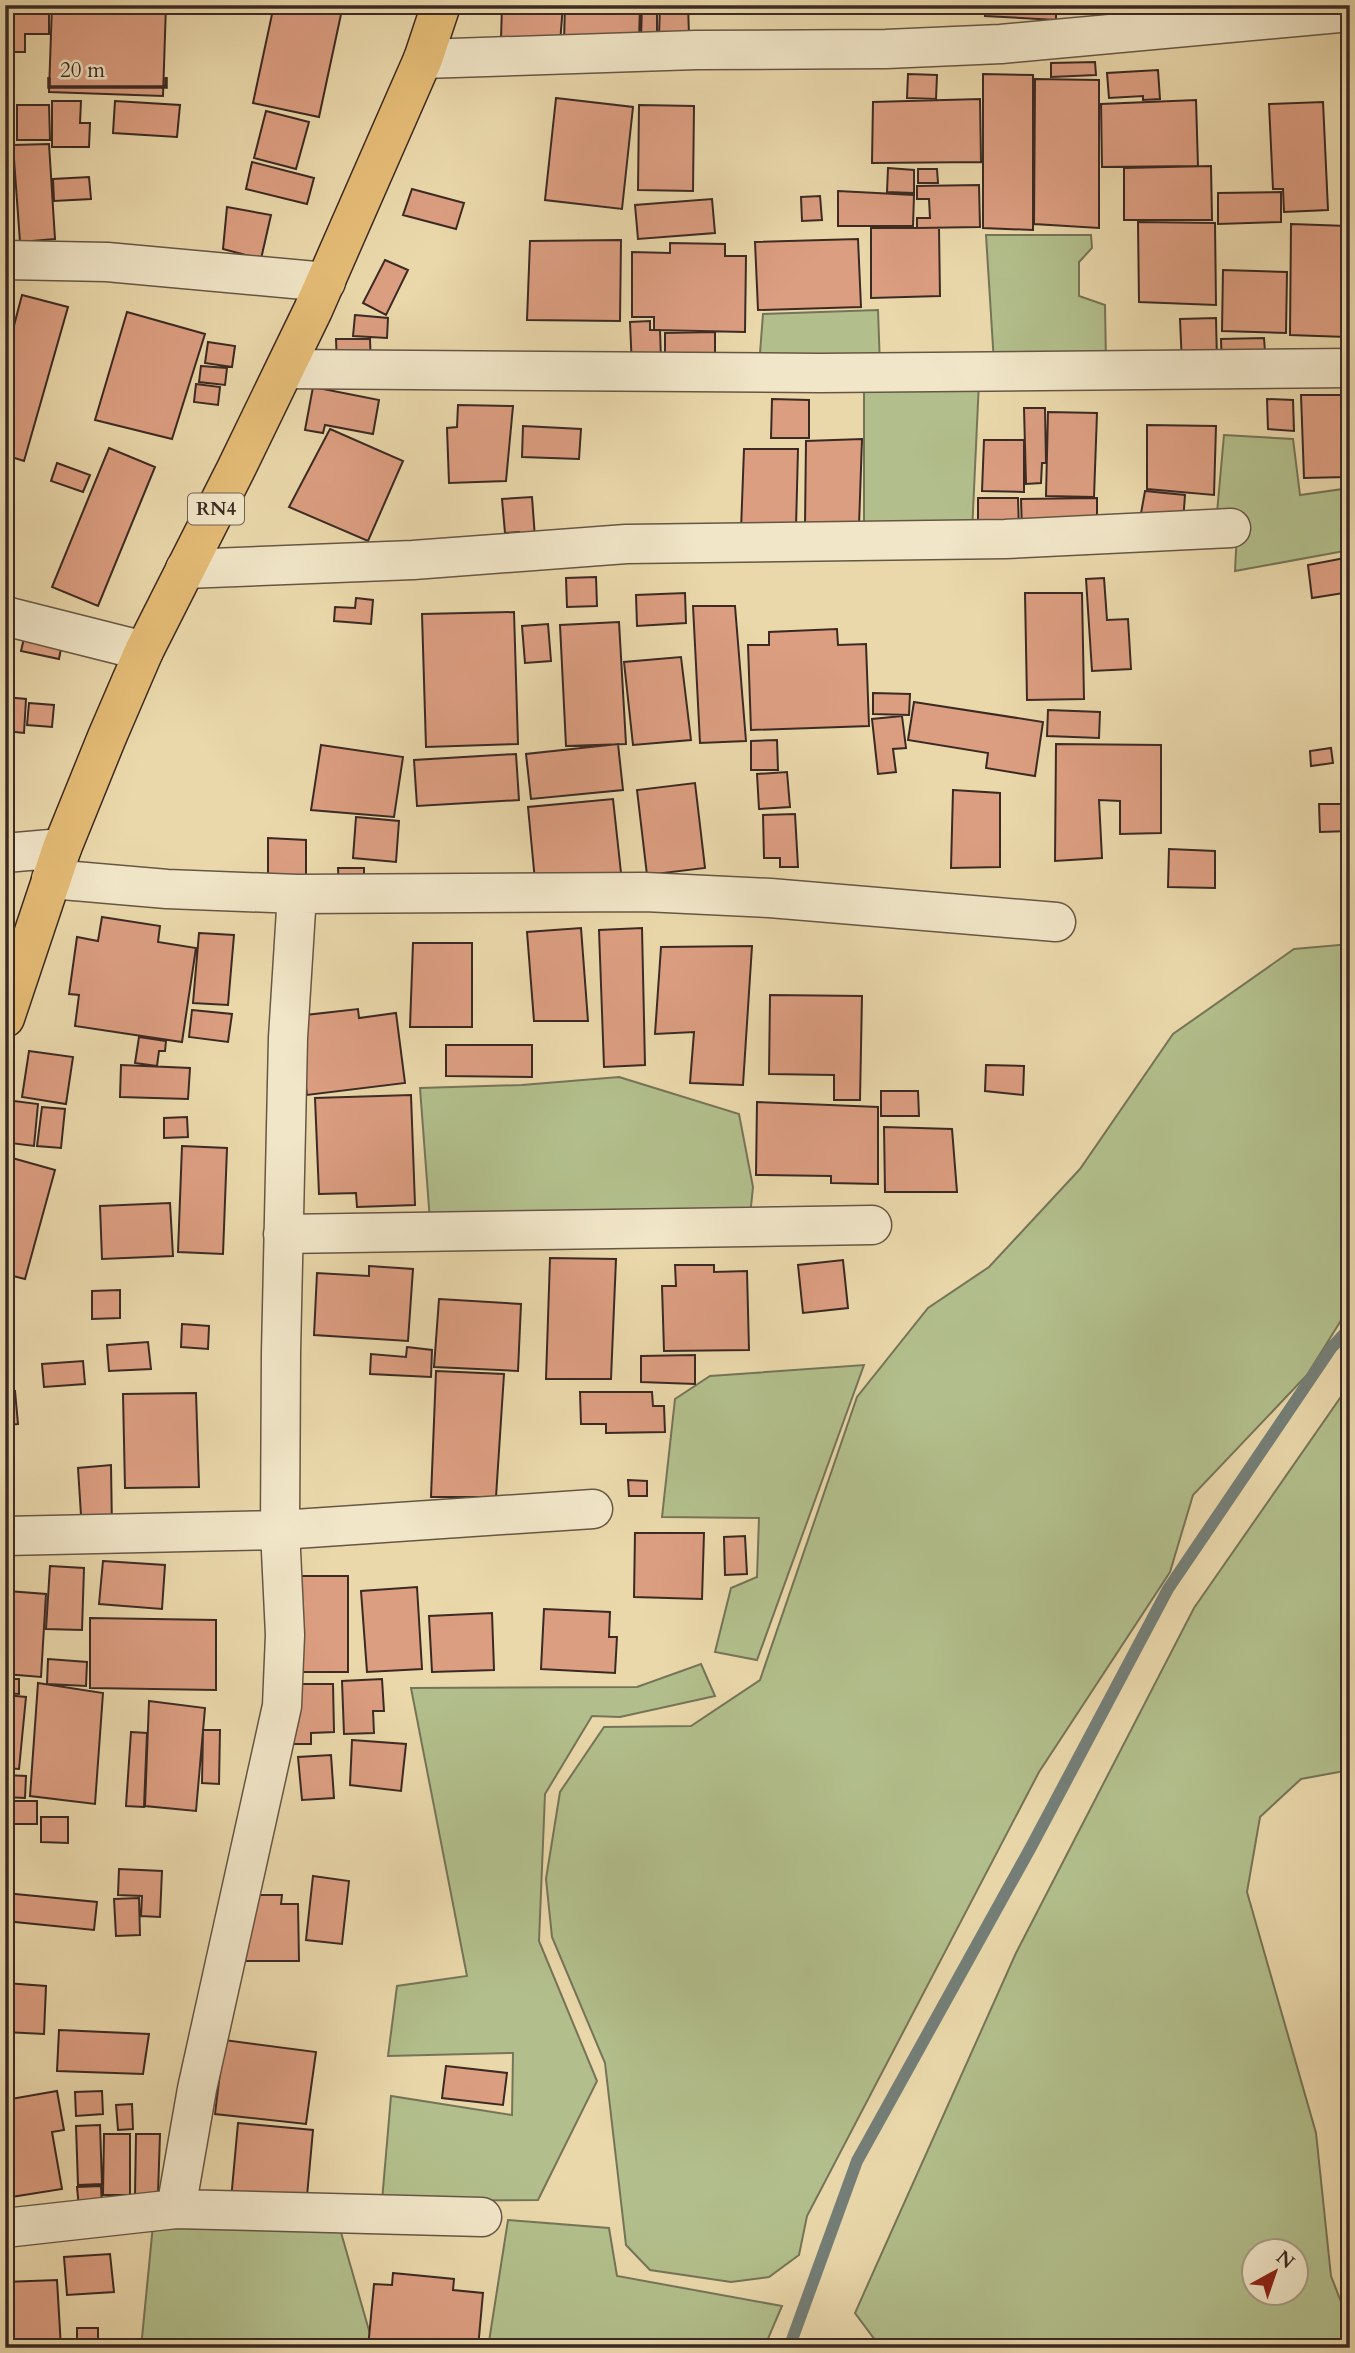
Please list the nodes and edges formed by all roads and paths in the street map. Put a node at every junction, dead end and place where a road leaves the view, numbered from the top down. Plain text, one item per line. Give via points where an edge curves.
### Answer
1 (441, 5) edge
2 (1350, 12) edge
3 (423, 59) junction
4 (5, 260) edge
5 (326, 282) junction
6 (1350, 368) edge
7 (285, 369) junction
8 (1231, 528) dead end
9 (186, 569) junction
10 (5, 616) edge
11 (144, 651) junction
12 (5, 853) edge
13 (57, 863) junction
14 (297, 894) junction
15 (1056, 922) dead end
16 (5, 1018) edge
17 (872, 1225) dead end
18 (283, 1234) junction
19 (593, 1509) dead end
20 (280, 1530) junction
21 (5, 1536) edge
22 (176, 2210) junction
23 (482, 2217) dead end
24 (5, 2228) edge

1 - 3 highway, RN4
2 - 3 street via 988,45
3 - 5 highway, RN4
4 - 5 street via 107,262
5 - 7 highway, RN4
6 - 7 street via 820,373
7 - 9 highway, RN4
8 - 9 street via 1005,540 626,544 413,561
9 - 11 highway, RN4
10 - 11 street
11 - 13 highway, RN4
12 - 13 street
13 - 14 street via 167,889
13 - 16 highway, RN4
14 - 15 street via 645,892
14 - 18 street
17 - 18 street
18 - 20 street
19 - 20 street
20 - 21 street
20 - 22 street via 285,1635 282,1706 197,2089
22 - 23 street
22 - 24 street

